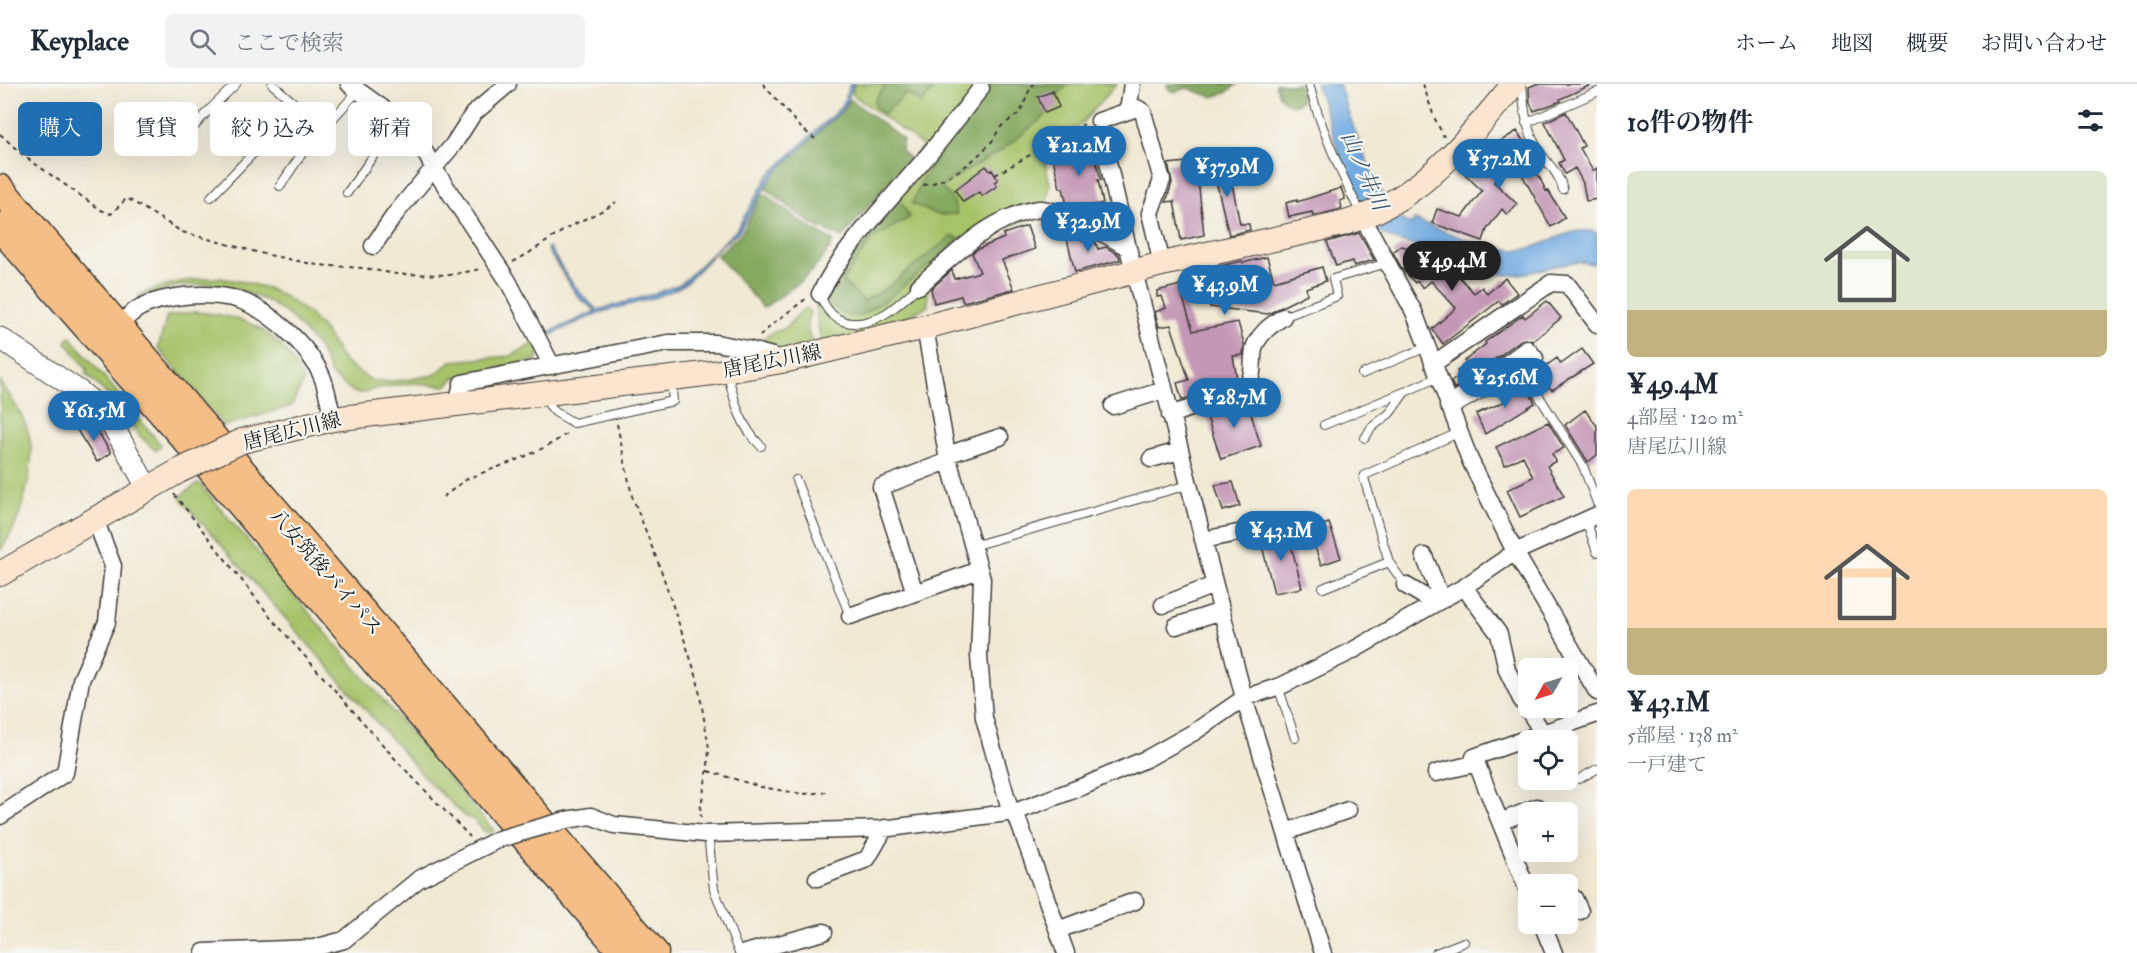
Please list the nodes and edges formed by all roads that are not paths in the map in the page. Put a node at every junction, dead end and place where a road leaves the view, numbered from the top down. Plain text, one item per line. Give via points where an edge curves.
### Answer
1 (236, 84) edge
2 (272, 84) edge
3 (508, 84) edge
4 (1132, 84) edge
5 (1309, 84) edge
6 (1514, 84) edge
7 (1522, 84) edge
8 (354, 88) edge
9 (981, 88) dead end
10 (1597, 92) edge
11 (293, 102) edge
12 (373, 102) edge
13 (336, 111) edge
14 (1128, 111) junction
15 (198, 122) edge
16 (1526, 123) junction
17 (251, 156) edge
18 (300, 156) edge
19 (373, 156) edge
20 (427, 156) edge
21 (433, 167) junction
22 (280, 186) dead end
23 (0, 189) edge
24 (1563, 189) dead end
25 (347, 193) dead end
26 (211, 198) dead end
27 (1364, 217) junction
28 (0, 227) edge
29 (373, 246) dead end
30 (1128, 248) junction
31 (1388, 263) junction
32 (1162, 264) junction
33 (1135, 271) junction
34 (919, 286) joint
35 (820, 294) joint
36 (1283, 317) joint
37 (1597, 324) edge
38 (925, 327) junction
39 (109, 334) junction
40 (0, 338) edge
41 (1427, 347) junction
42 (787, 360) junction
43 (552, 366) junction
44 (727, 370) junction
45 (1435, 370) junction
46 (1362, 374) dead end
47 (1492, 374) dead end
48 (671, 377) junction
49 (1164, 390) junction
50 (1405, 392) junction
51 (458, 404) junction
52 (549, 405) dead end
53 (1113, 406) dead end
54 (1449, 409) junction
55 (1170, 415) junction
56 (333, 419) junction
57 (1324, 425) dead end
58 (1458, 433) junction
59 (1000, 437) dead end
60 (1365, 438) dead end
61 (761, 446) dead end
62 (1179, 451) junction
63 (947, 458) junction
64 (1152, 459) dead end
65 (796, 480) dead end
66 (1188, 485) junction
67 (148, 489) junction
68 (1597, 503) edge
69 (1592, 518) edge
70 (95, 519) junction
71 (1253, 530) dead end
72 (1203, 540) junction
73 (972, 546) junction
74 (1515, 552) junction
75 (1597, 552) edge
76 (1424, 556) dead end
77 (1389, 562) junction
78 (979, 570) junction
79 (0, 574) edge
80 (1214, 585) junction
81 (1405, 585) joint
82 (1464, 587) junction
83 (1323, 588) dead end
84 (915, 593) junction
85 (1438, 601) junction
86 (1163, 604) dead end
87 (1221, 611) junction
88 (850, 616) joint
89 (1176, 626) dead end
90 (1278, 686) junction
91 (1597, 692) edge
92 (1244, 698) junction
93 (1597, 714) edge
94 (1542, 730) edge
95 (1549, 730) edge
96 (1295, 738) dead end
97 (1518, 741) edge
98 (1477, 764) junction
99 (1597, 769) edge
100 (1436, 773) dead end
101 (1579, 779) dead end
102 (1348, 810) dead end
103 (1013, 812) junction
104 (1518, 814) edge
105 (0, 816) edge
106 (1500, 822) junction
107 (885, 828) junction
108 (1286, 832) junction
109 (706, 834) junction
110 (1521, 874) edge
111 (818, 878) dead end
112 (1135, 900) dead end
113 (1058, 930) junction
114 (824, 932) dead end
115 (1546, 934) edge
116 (1464, 942) dead end
117 (203, 953) edge
118 (624, 953) edge
119 (654, 953) edge
120 (739, 953) edge
121 (745, 953) edge
122 (1066, 953) edge
123 (1323, 953) edge
124 (1436, 953) edge
125 (1554, 953) edge

1 - 15 lane
2 - 11 lane
3 - 21 street via 474,114
4 - 14 street
5 - 27 lane via 1340,172
6 - 27 main road, 唐尾広川線 via 1453,156 1423,183
7 - 16 lane
8 - 12 street
8 - 13 lane
9 - 35 street via 827,278
10 - 16 lane
14 - 30 street via 1096,125
14 - 32 street via 1137,108 1143,112 1161,180 1150,213
16 - 24 lane via 1538,150 1561,179
17 - 26 lane
18 - 22 lane
19 - 25 lane
20 - 21 street
21 - 29 street
21 - 43 street via 508,281
23 - 39 highway, 八女筑後バイパス
27 - 31 street
27 - 32 main road, 唐尾広川線
28 - 39 highway, 八女筑後バイパス
30 - 33 street
30 - 34 street via 1111,236 1041,209 1000,221
31 - 36 lane via 1333,279 1337,296
31 - 41 street
32 - 33 main road, 唐尾広川線
33 - 38 main road, 唐尾広川線
33 - 49 street
34 - 35 lane via 885,315 855,324 834,317 824,307
36 - 55 street via 1265,329 1257,342 1247,394
37 - 45 street via 1567,284 1551,283
38 - 42 main road, 唐尾広川線
38 - 63 street
39 - 56 street via 139,308 167,298 232,298 270,316 300,342 322,377
39 - 118 highway, 八女筑後バイパス via 190,444
39 - 119 highway, 八女筑後バイパス
40 - 67 street via 100,408
41 - 45 street
41 - 46 lane
42 - 43 street via 716,343 668,343
42 - 44 main road, 唐尾広川線
43 - 51 street via 462,383
44 - 48 main road, 唐尾広川線
44 - 61 lane via 741,420
45 - 50 lane
45 - 54 street
47 - 54 street
48 - 51 main road, 唐尾広川線
48 - 52 lane via 673,401 615,415 574,423
49 - 53 street
49 - 55 street
50 - 57 lane
50 - 60 lane
51 - 56 main road, 唐尾広川線
54 - 58 street
54 - 68 lane via 1508,381 1525,380 1532,385 1583,466
55 - 62 street
56 - 67 main road, 唐尾広川線, bridge via 243,441 176,482
58 - 74 street
58 - 77 lane via 1365,475
59 - 63 street
62 - 64 street
62 - 66 street
63 - 73 street
63 - 84 street via 881,487
65 - 88 lane
66 - 72 street
66 - 73 lane
67 - 70 main road, 唐尾広川線
69 - 74 street
69 - 75 lane
70 - 79 main road, 唐尾広川線
70 - 105 street via 113,566 107,622 81,680 65,773
71 - 72 street
72 - 80 street
73 - 78 street
74 - 82 street
74 - 91 street
76 - 85 street
77 - 81 lane
77 - 83 lane
78 - 84 street
78 - 103 street via 984,718
80 - 86 street
80 - 87 street
81 - 85 street
82 - 85 street
82 - 94 street via 1499,634 1507,670
84 - 88 street
85 - 90 street via 1350,652
87 - 89 street
87 - 92 street
90 - 92 street
90 - 96 lane
92 - 103 street via 1148,758
92 - 108 street
93 - 95 street
97 - 98 street via 1474,757
98 - 100 street
98 - 106 street
99 - 101 lane
102 - 108 street
103 - 107 street
103 - 113 street
104 - 106 street
106 - 110 street
107 - 109 street
107 - 111 street via 867,859
108 - 123 street
109 - 117 street, bridge via 614,825 591,816 566,820 499,839 418,879 344,940 314,948
109 - 120 lane via 714,889
112 - 113 street
113 - 122 street
114 - 121 street
115 - 125 street
116 - 124 lane

